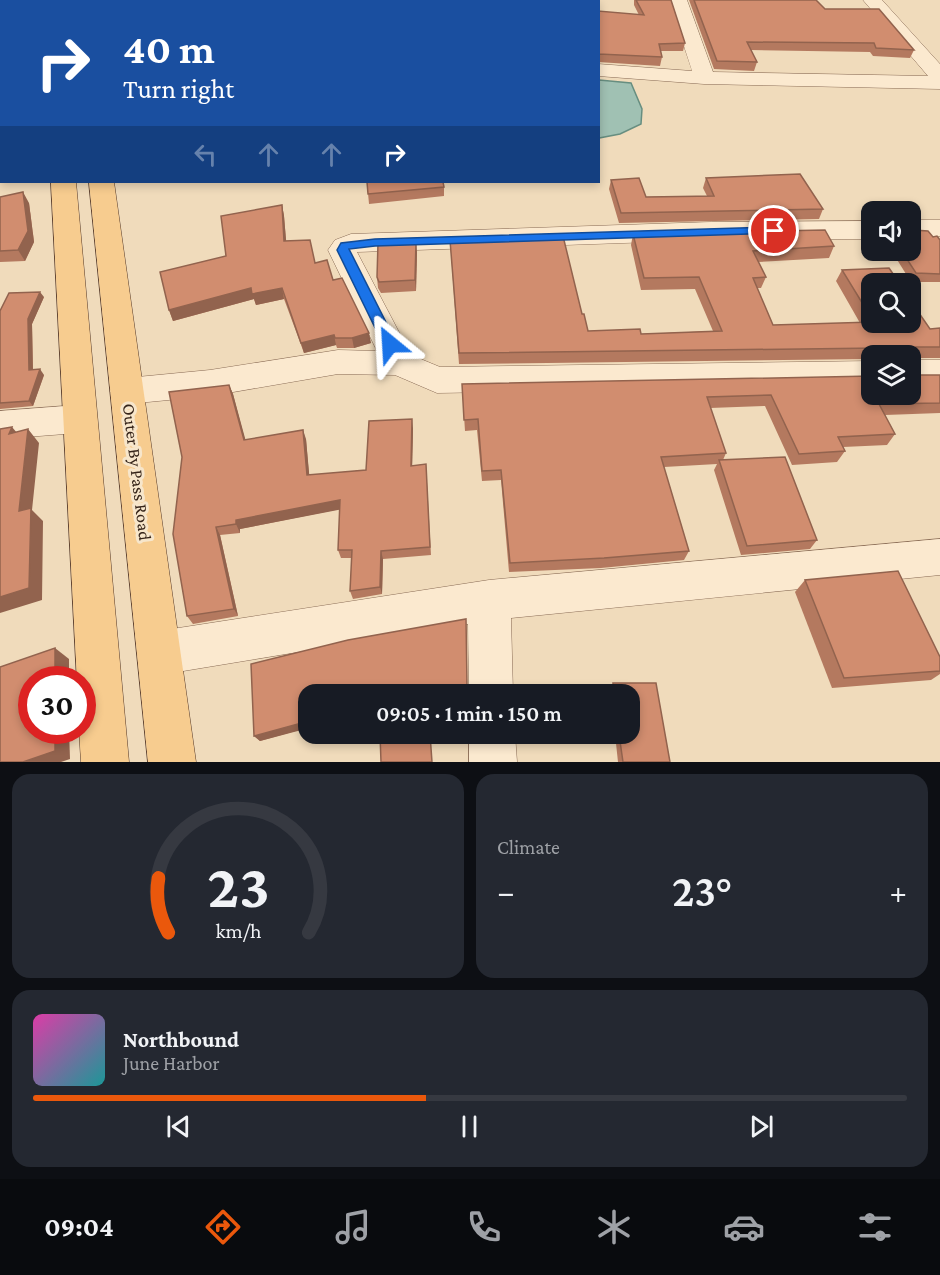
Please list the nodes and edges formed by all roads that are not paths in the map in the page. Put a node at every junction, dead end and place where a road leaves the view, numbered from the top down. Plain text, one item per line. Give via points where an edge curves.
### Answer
1 (678, 0) edge
2 (872, 0) edge
3 (600, 70) edge
4 (940, 77) edge
5 (704, 78) junction
6 (940, 83) edge
7 (63, 183) edge
8 (101, 183) edge
9 (940, 228) edge
10 (921, 229) edge
11 (861, 230) edge
12 (399, 363) junction
13 (921, 372) edge
14 (940, 372) edge
15 (861, 373) edge
16 (127, 391) junction
17 (78, 419) junction
18 (0, 425) edge
19 (940, 557) edge
20 (489, 600) junction
21 (159, 653) junction
22 (491, 684) edge
23 (492, 744) edge
24 (105, 762) edge
25 (172, 762) edge
26 (493, 762) edge

1 - 5 street
2 - 4 street
3 - 5 street
5 - 6 street
7 - 17 main road
8 - 16 main road, Outer By Pass Road
9 - 10 street
11 - 12 street via 351,243 342,250
12 - 15 street via 437,380
12 - 16 street via 338,362 210,383
13 - 14 street
16 - 21 main road, Outer By Pass Road
17 - 18 street
17 - 24 main road
19 - 20 street
20 - 21 street
20 - 22 street
21 - 25 main road, Outer By Pass Road
23 - 26 street

